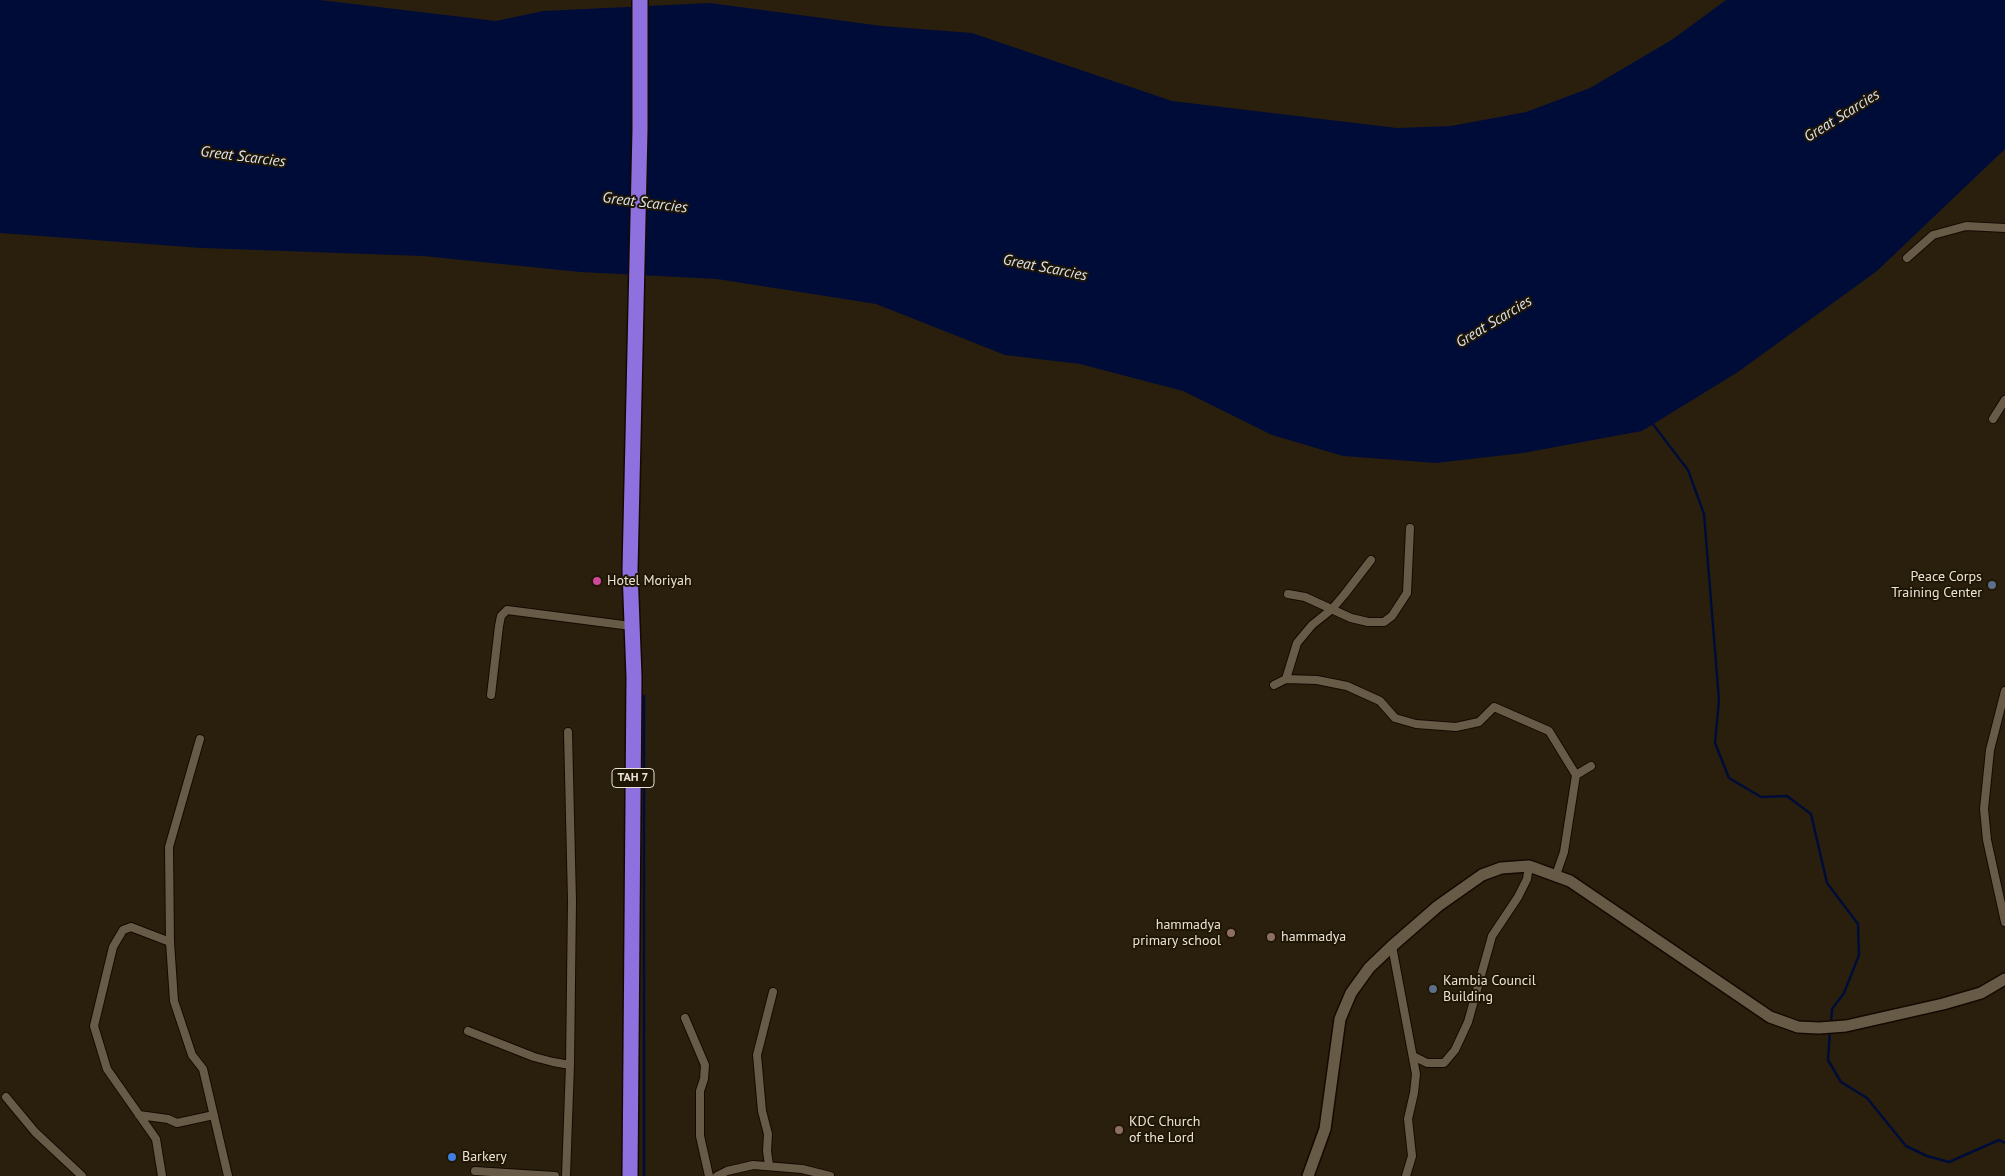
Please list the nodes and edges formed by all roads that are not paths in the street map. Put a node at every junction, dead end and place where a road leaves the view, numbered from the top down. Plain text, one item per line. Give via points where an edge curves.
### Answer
1 (640, 0) edge
2 (2005, 228) edge
3 (1907, 258) dead end
4 (2005, 400) edge
5 (1993, 419) dead end
6 (1410, 528) dead end
7 (1370, 560) dead end
8 (1288, 594) dead end
9 (1332, 609) junction
10 (631, 626) junction
11 (1286, 679) junction
12 (1274, 685) dead end
13 (2005, 691) edge
14 (490, 695) dead end
15 (568, 732) dead end
16 (200, 739) dead end
17 (1591, 766) dead end
18 (1576, 775) junction
19 (1529, 866) junction
20 (1556, 875) junction
21 (2005, 922) edge
22 (170, 942) junction
23 (1392, 946) junction
24 (2005, 979) edge
25 (772, 992) dead end
26 (685, 1018) dead end
27 (468, 1030) dead end
28 (1414, 1056) junction
29 (570, 1065) junction
30 (6, 1097) dead end
31 (139, 1115) junction
32 (214, 1115) junction
33 (769, 1165) junction
34 (475, 1171) dead end
35 (82, 1176) edge
36 (162, 1176) edge
37 (228, 1176) edge
38 (556, 1176) edge
39 (566, 1176) edge
40 (630, 1176) edge
41 (709, 1176) edge
42 (717, 1176) edge
43 (830, 1176) edge
44 (1308, 1176) edge
45 (1406, 1176) edge

1 - 10 highway, TAH 7
2 - 3 street via 1966,226 1932,235
4 - 5 street
6 - 9 street via 1406,593 1392,616 1384,622 1368,622
7 - 9 street
8 - 9 street via 1305,597
9 - 11 street via 1297,643
10 - 14 street via 507,610 501,616
10 - 40 highway, TAH 7 via 634,677
11 - 12 street
11 - 18 street via 1317,680 1347,686 1380,701 1395,718 1416,724 1456,727 1480,722 1494,707 1549,731
13 - 21 street via 1990,750 1984,809 1987,840
15 - 29 street via 572,901
16 - 22 street via 169,847
17 - 18 street
18 - 20 street via 1564,852
19 - 20 main road
19 - 23 main road via 1501,868 1482,875 1438,906
19 - 28 street via 1518,897 1492,936 1468,1022 1455,1050 1444,1063 1427,1063
20 - 24 main road via 1604,903 1770,1017 1798,1027 1846,1026 1943,1004 1981,993
22 - 31 street via 131,927 123,930 113,947 94,1026 107,1069
22 - 32 street via 174,1000 192,1055 203,1069
23 - 28 street
23 - 44 main road via 1369,968 1351,993 1340,1019 1325,1129
25 - 33 street via 757,1055
26 - 41 street via 705,1065 700,1091 700,1136
27 - 29 street via 527,1054
28 - 45 street via 1416,1074 1408,1119 1412,1156
29 - 39 street
30 - 35 street via 35,1132
31 - 32 street via 178,1123
31 - 36 street via 156,1139
32 - 37 street
33 - 42 street via 753,1165
33 - 43 street
34 - 38 street

